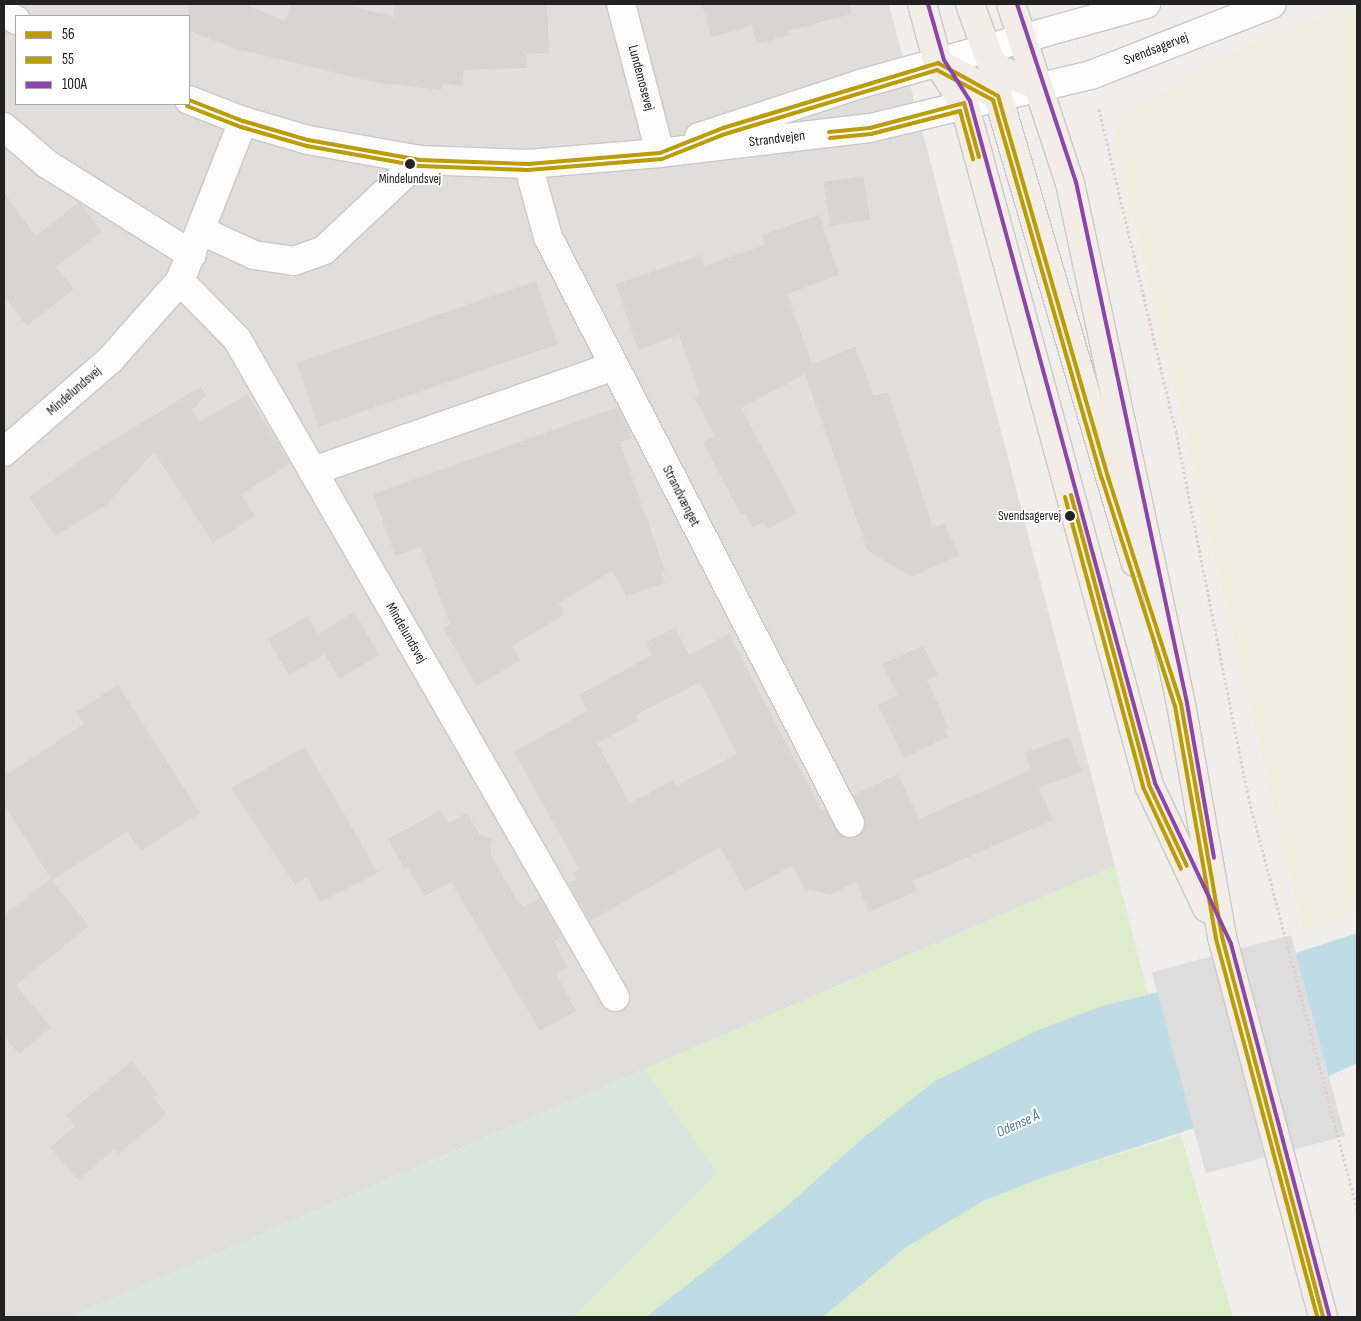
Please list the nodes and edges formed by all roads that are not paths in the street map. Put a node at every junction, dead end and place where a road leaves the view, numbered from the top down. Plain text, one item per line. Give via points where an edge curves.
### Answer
1 (621, 4) edge
2 (922, 4) edge
3 (970, 4) edge
4 (1011, 4) edge
5 (1146, 4) edge
6 (1272, 4) edge
7 (4, 13) edge
8 (15, 19) edge
9 (1024, 40) junction
10 (984, 50) junction
11 (938, 63) junction
12 (1038, 86) junction
13 (998, 96) junction
14 (190, 100) edge
15 (964, 103) junction
16 (243, 121) junction
17 (4, 126) edge
18 (660, 153) junction
19 (420, 160) junction
20 (528, 164) junction
21 (197, 243) junction
22 (180, 281) junction
23 (614, 366) junction
24 (4, 452) edge
25 (313, 470) junction
26 (1181, 704) junction
27 (850, 823) dead end
28 (1225, 946) junction
29 (616, 997) dead end
30 (1323, 1317) edge

1 - 18 street, Lundemosevej
2 - 11 main road
3 - 10 main road
4 - 9 main road
5 - 9 street
6 - 12 street, Svendsagervej via 1091,75
7 - 8 street
9 - 10 street
9 - 12 main road
10 - 11 street
10 - 12 main road via 1000,70
11 - 13 main road
11 - 15 main road
11 - 18 street via 732,125
12 - 13 street, Strandvejen
12 - 26 main road via 1070,183
13 - 15 street, Strandvejen
13 - 26 main road via 1108,477
14 - 16 street, Strandvejen
15 - 18 street, Strandvejen via 870,128
15 - 28 main road via 1150,785
16 - 19 street, Strandvejen via 308,140
16 - 21 street, Mindelundsvej
17 - 21 street via 47,164
18 - 20 street, Strandvejen
19 - 20 street, Strandvejen
19 - 21 street via 324,250 294,261
20 - 23 street, Strandvænget via 548,237
21 - 22 street, Mindelundsvej
22 - 24 street, Mindelundsvej via 110,360
22 - 25 street, Mindelundsvej via 237,339
23 - 25 street
23 - 27 street, Strandvænget
25 - 29 street, Mindelundsvej
26 - 28 main road
28 - 30 main road

